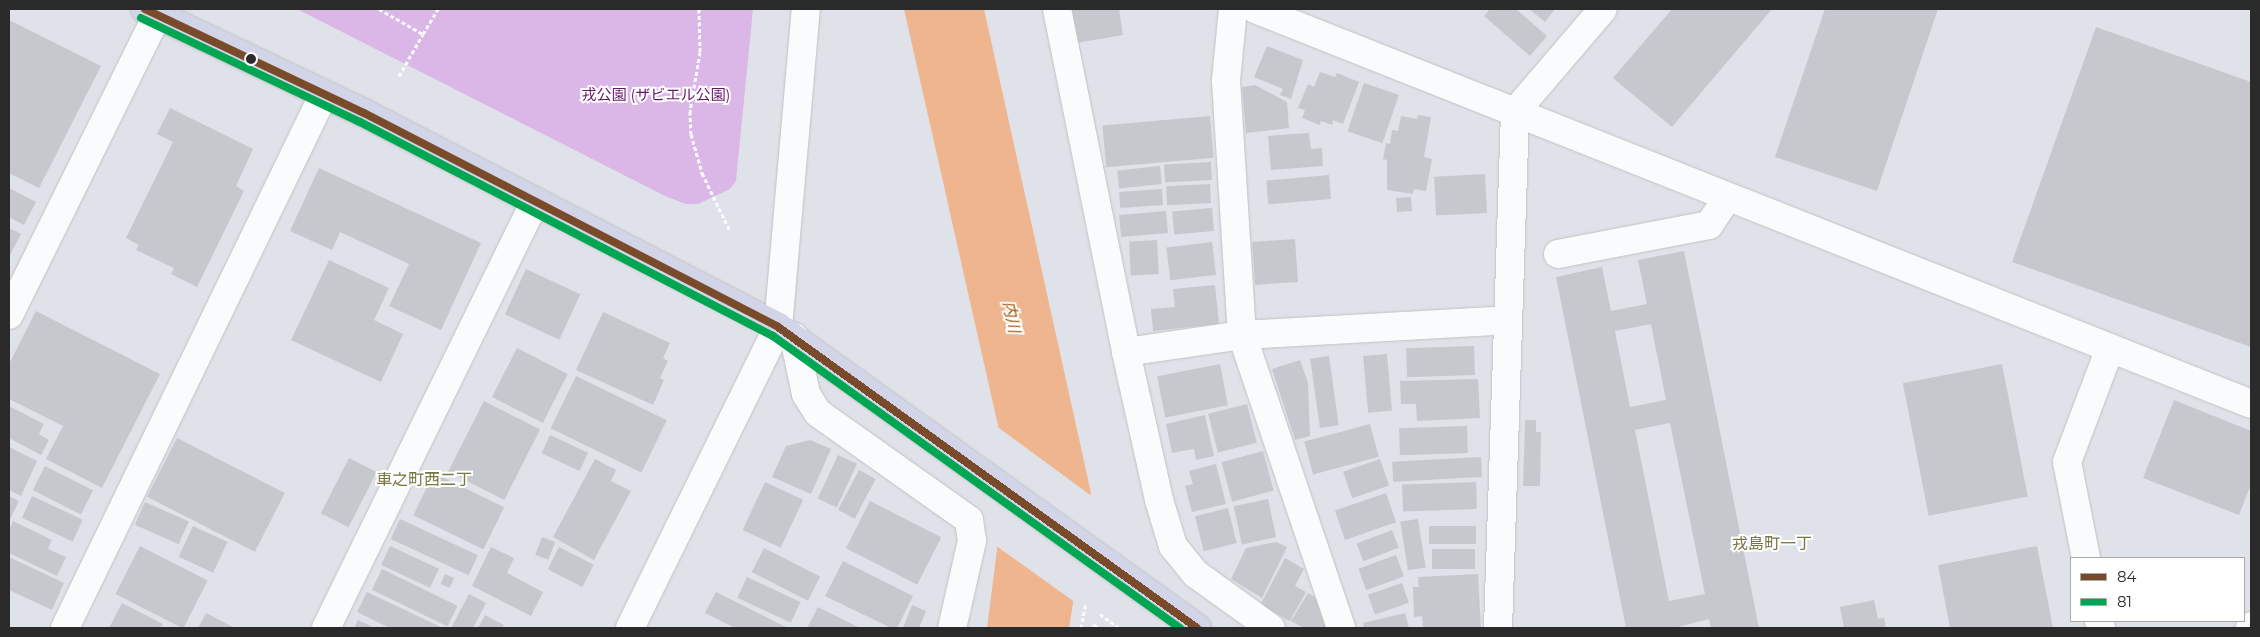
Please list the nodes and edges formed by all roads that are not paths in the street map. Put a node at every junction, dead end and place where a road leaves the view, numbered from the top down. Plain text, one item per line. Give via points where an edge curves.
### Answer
1 (806, 9) edge
2 (1057, 9) edge
3 (1232, 9) edge
4 (1603, 9) edge
5 (1268, 11) edge
6 (151, 12) edge
7 (324, 94) junction
8 (1515, 112) junction
9 (1727, 198) junction
10 (535, 201) junction
11 (1558, 254) dead end
12 (9, 315) edge
13 (1508, 320) junction
14 (786, 332) junction
15 (1242, 335) junction
16 (2110, 348) junction
17 (1126, 352) junction
18 (2251, 404) edge
19 (2086, 557) edge
20 (65, 628) edge
21 (326, 628) edge
22 (630, 628) edge
23 (952, 628) edge
24 (1197, 628) edge
25 (1271, 628) edge
26 (1341, 628) edge
27 (1498, 628) edge

1 - 14 street
2 - 17 street
3 - 15 street via 1226,81
4 - 8 street
5 - 8 street
6 - 7 main road
6 - 12 street
7 - 10 main road
7 - 20 street
8 - 9 street
8 - 13 street
9 - 11 street via 1709,225
9 - 16 street
10 - 14 main road
10 - 21 street
13 - 15 street
13 - 27 street
14 - 22 street
14 - 23 street via 806,394 818,413 969,520 972,541
14 - 24 main road
15 - 17 street
15 - 26 street
16 - 18 street
16 - 19 street via 2067,462
17 - 25 street via 1159,500 1173,546 1196,574

